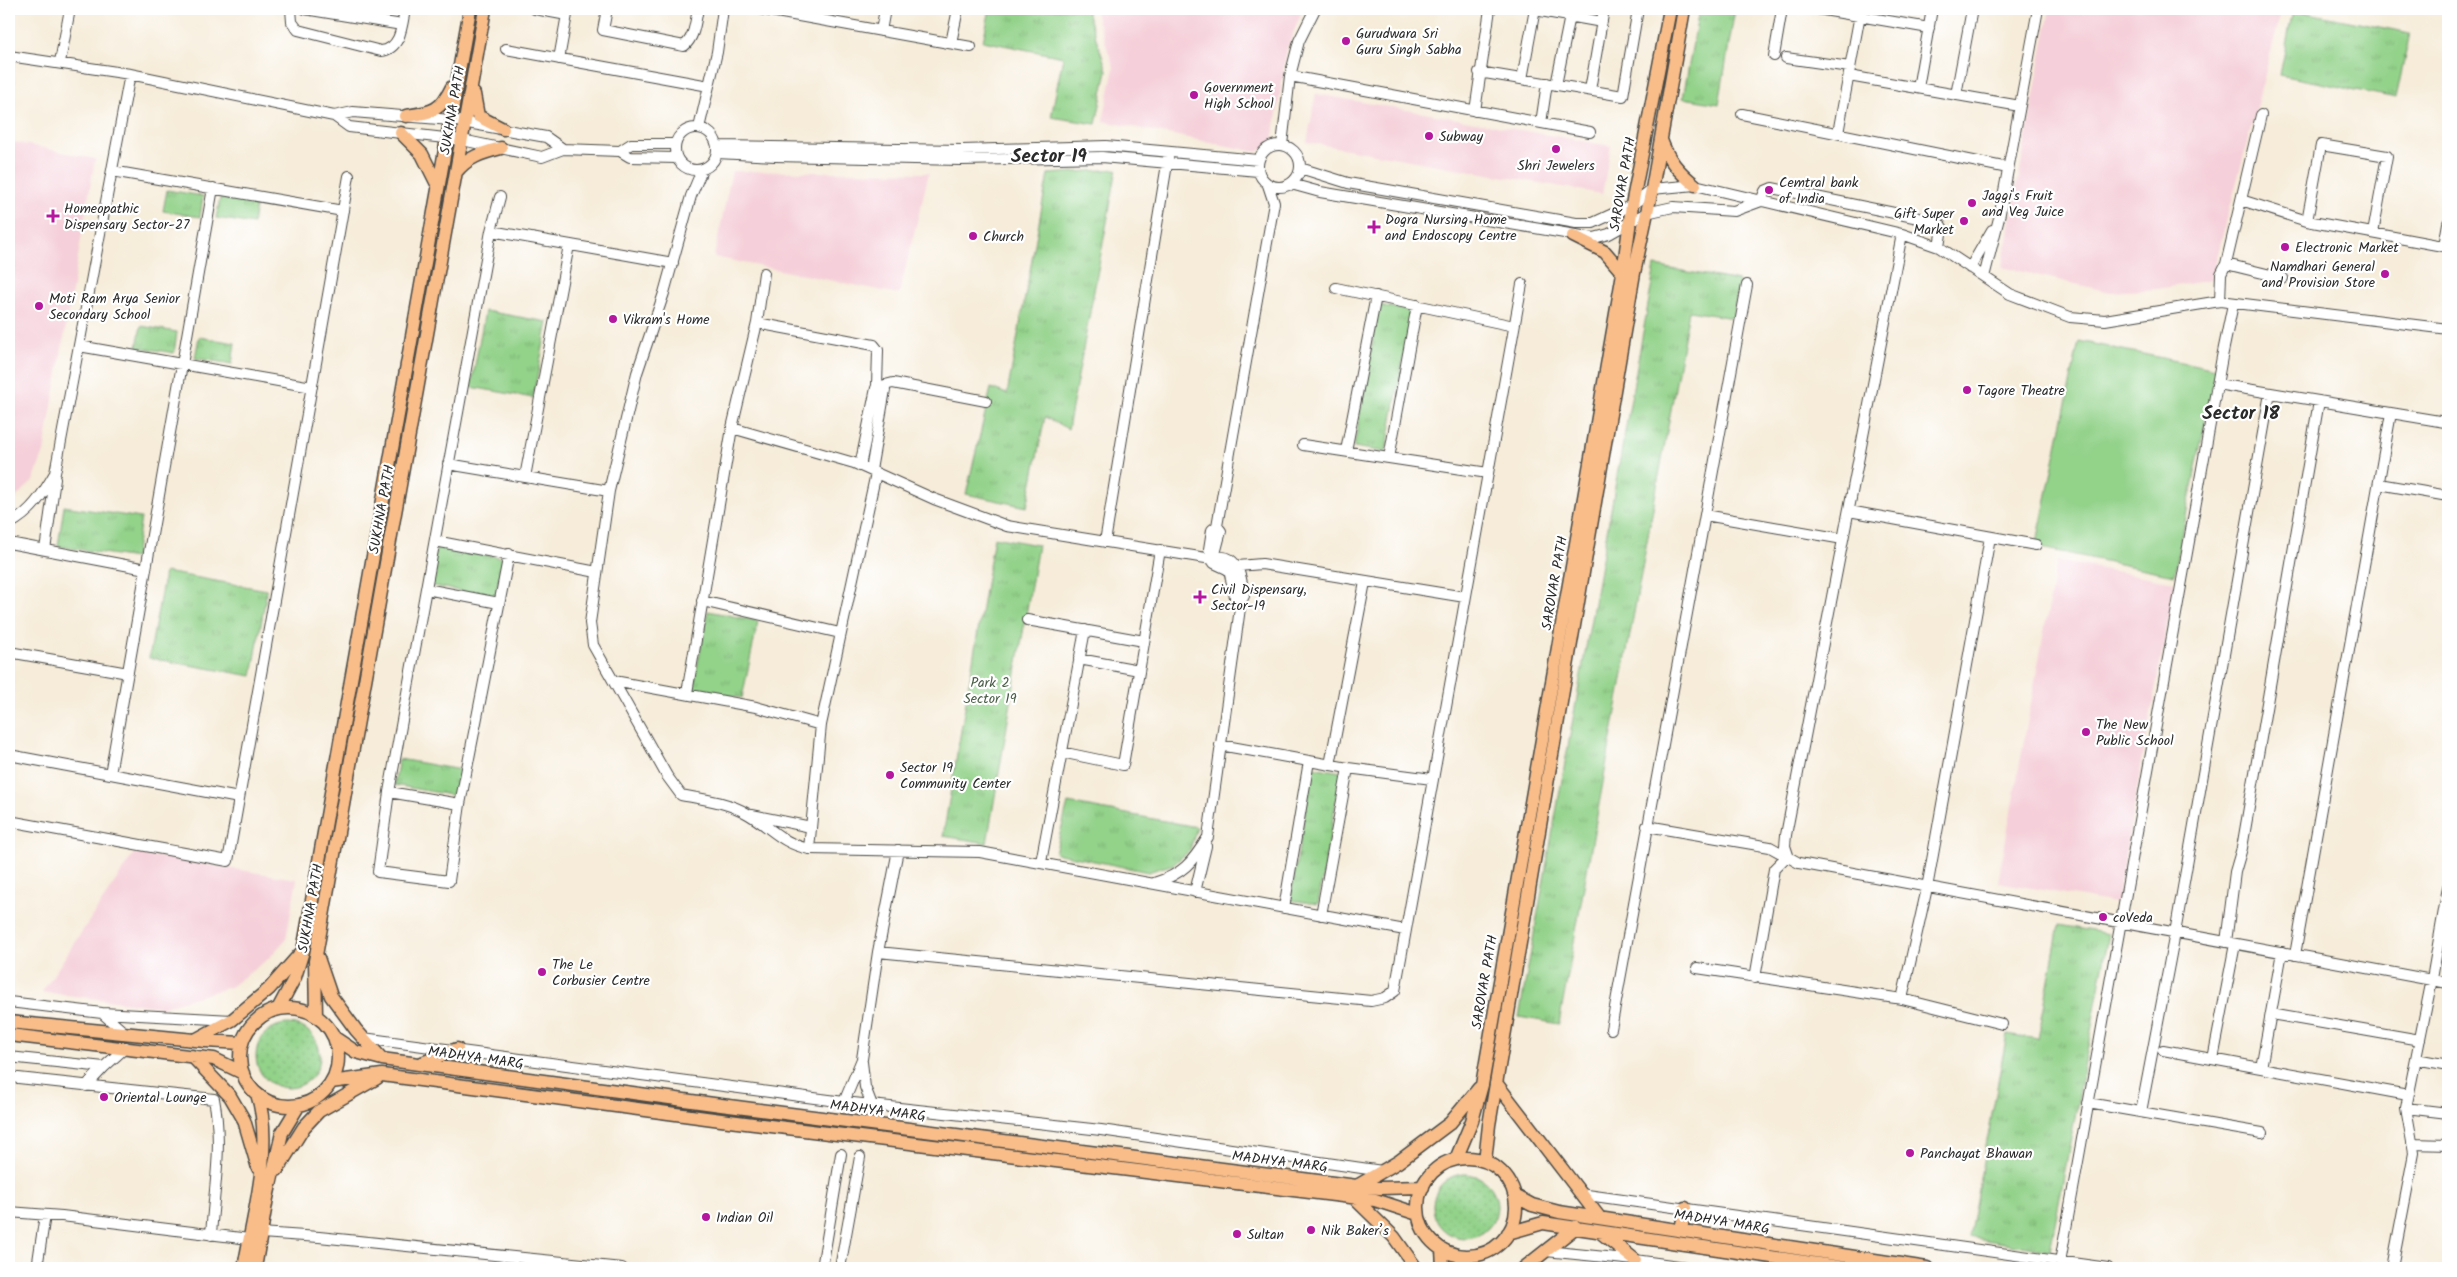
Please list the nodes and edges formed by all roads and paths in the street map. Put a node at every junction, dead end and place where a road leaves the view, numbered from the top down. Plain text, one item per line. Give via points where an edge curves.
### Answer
1 (70, 9) edge
2 (291, 9) edge
3 (305, 9) edge
4 (405, 9) edge
5 (470, 9) edge
6 (485, 9) edge
7 (535, 9) edge
8 (607, 9) edge
9 (698, 9) edge
10 (723, 9) edge
11 (760, 9) edge
12 (885, 9) edge
13 (958, 9) edge
14 (1314, 9) edge
15 (1490, 9) edge
16 (1604, 9) edge
17 (1638, 9) edge
18 (1670, 9) edge
19 (1684, 9) edge
20 (1782, 9) edge
21 (1818, 9) edge
22 (1932, 9) edge
23 (1972, 9) edge
24 (2038, 9) edge
25 (322, 10) edge
26 (1535, 10) edge
27 (567, 12) edge
28 (1861, 12) edge
29 (808, 13) edge
30 (1570, 16) junction
31 (1602, 22) junction
32 (402, 25) junction
33 (1928, 28) junction
34 (881, 30) junction
35 (951, 43) junction
36 (971, 47) dead end
37 (506, 49) dead end
38 (9, 56) edge
39 (1774, 56) dead end
40 (1786, 58) dead end
41 (558, 59) junction
42 (60, 62) junction
43 (460, 68) junction
44 (1849, 71) junction
45 (1480, 72) junction
46 (130, 74) junction
47 (1290, 76) junction
48 (473, 77) junction
49 (1522, 79) junction
50 (1551, 84) junction
51 (709, 86) junction
52 (1918, 88) junction
53 (1590, 90) junction
54 (1956, 95) junction
55 (2020, 106) junction
56 (1475, 111) junction
57 (1742, 114) dead end
58 (2261, 115) dead end
59 (334, 116) junction
60 (406, 116) junction
61 (451, 120) junction
62 (465, 122) junction
63 (1541, 123) junction
64 (699, 128) junction
65 (503, 129) junction
66 (1590, 132) dead end
67 (401, 133) junction
68 (1838, 133) junction
69 (447, 138) junction
70 (1660, 138) junction
71 (462, 140) junction
72 (675, 144) junction
73 (1282, 145) junction
74 (501, 148) junction
75 (563, 149) junction
76 (717, 149) junction
77 (620, 151) junction
78 (1168, 157) junction
79 (677, 158) junction
80 (1258, 160) junction
81 (686, 168) junction
82 (1300, 168) junction
83 (2008, 168) junction
84 (702, 170) junction
85 (112, 171) junction
86 (1258, 171) junction
87 (456, 173) junction
88 (349, 176) dead end
89 (1348, 183) junction
90 (1268, 185) junction
91 (1287, 185) junction
92 (1695, 185) junction
93 (213, 188) junction
94 (438, 189) junction
95 (1652, 189) junction
96 (691, 196) junction
97 (1347, 196) junction
98 (500, 197) dead end
99 (2241, 200) junction
100 (1762, 201) junction
101 (1632, 205) junction
102 (343, 211) junction
103 (1646, 213) junction
104 (1533, 214) junction
105 (1999, 218) junction
106 (1271, 221) junction
107 (2307, 221) junction
108 (2448, 223) edge
109 (1629, 224) junction
110 (1530, 228) junction
111 (491, 231) junction
112 (2374, 233) junction
113 (1902, 234) junction
114 (1573, 236) junction
115 (569, 245) junction
116 (2446, 246) edge
117 (1939, 247) junction
118 (673, 263) junction
119 (2226, 264) junction
120 (1970, 268) junction
121 (764, 273) dead end
122 (1622, 273) junction
123 (1984, 277) junction
124 (2283, 278) dead end
125 (1522, 284) dead end
126 (1747, 285) dead end
127 (1336, 288) dead end
128 (1376, 296) junction
129 (2220, 301) junction
130 (2233, 304) junction
131 (1417, 305) junction
132 (757, 324) junction
133 (1514, 326) junction
134 (2448, 329) edge
135 (79, 346) junction
136 (182, 364) junction
137 (2218, 384) junction
138 (879, 386) junction
139 (312, 387) junction
140 (2270, 393) junction
141 (986, 400) dead end
142 (2319, 401) junction
143 (2391, 413) junction
144 (2445, 422) dead end
145 (732, 428) junction
146 (1303, 445) dead end
147 (1346, 451) junction
148 (1389, 458) junction
149 (448, 464) junction
150 (860, 466) junction
151 (873, 472) junction
152 (55, 473) junction
153 (1488, 473) junction
154 (525, 477) junction
155 (2378, 484) junction
156 (609, 491) junction
157 (2448, 496) edge
158 (1849, 512) junction
159 (1705, 515) junction
160 (9, 524) edge
161 (1990, 537) junction
162 (1843, 539) junction
163 (434, 541) junction
164 (1105, 542) junction
165 (9, 543) edge
166 (2036, 545) dead end
167 (45, 550) junction
168 (1160, 550) junction
169 (508, 554) junction
170 (1211, 557) junction
171 (1234, 568) junction
172 (146, 569) junction
173 (597, 572) junction
174 (1365, 582) junction
175 (426, 589) junction
176 (1465, 597) junction
177 (702, 601) junction
178 (499, 603) junction
179 (1027, 620) dead end
180 (1085, 630) junction
181 (840, 633) junction
182 (1144, 641) junction
183 (9, 652) edge
184 (1079, 659) junction
185 (1139, 670) junction
186 (128, 673) junction
187 (614, 681) junction
188 (687, 693) junction
189 (821, 725) junction
190 (1220, 745) junction
191 (1061, 752) junction
192 (9, 755) edge
193 (1309, 761) junction
194 (1330, 765) junction
195 (1348, 768) junction
196 (110, 774) junction
197 (1432, 779) junction
198 (388, 792) junction
199 (239, 798) junction
200 (460, 804) junction
201 (748, 814) junction
202 (9, 821) edge
203 (1647, 826) junction
204 (811, 827) junction
205 (1208, 838) junction
206 (809, 849) junction
207 (898, 850) junction
208 (1788, 855) junction
209 (1041, 862) junction
210 (1153, 884) junction
211 (2448, 887) edge
212 (1927, 888) junction
213 (1195, 892) junction
214 (1284, 908) junction
215 (1322, 915) junction
216 (2120, 923) junction
217 (1405, 930) junction
218 (2176, 933) junction
219 (2230, 943) junction
220 (303, 952) junction
221 (878, 952) junction
222 (2282, 952) junction
223 (317, 953) junction
224 (2295, 955) junction
225 (1697, 968) dead end
226 (1755, 978) junction
227 (2432, 980) junction
228 (2448, 982) edge
229 (1902, 999) junction
230 (9, 1002) edge
231 (278, 1009) junction
232 (102, 1014) junction
233 (2271, 1014) junction
234 (316, 1016) junction
235 (232, 1020) junction
236 (9, 1022) edge
237 (2002, 1024) dead end
238 (1611, 1030) dead end
239 (126, 1034) junction
240 (9, 1035) edge
241 (334, 1038) junction
242 (363, 1038) junction
243 (195, 1040) junction
244 (2420, 1040) junction
245 (242, 1043) junction
246 (126, 1048) junction
247 (457, 1049) junction
248 (2163, 1050) dead end
249 (9, 1056) edge
250 (192, 1056) junction
251 (382, 1059) junction
252 (862, 1059) junction
253 (2213, 1059) junction
254 (2416, 1059) junction
255 (420, 1064) junction
256 (2448, 1065) edge
257 (104, 1067) junction
258 (2261, 1068) junction
259 (243, 1073) junction
260 (382, 1075) junction
261 (9, 1077) edge
262 (331, 1082) junction
263 (1496, 1083) junction
264 (1482, 1085) junction
265 (86, 1086) junction
266 (257, 1094) junction
267 (2408, 1095) junction
268 (844, 1102) junction
269 (2088, 1102) junction
270 (299, 1105) junction
271 (872, 1105) junction
272 (2406, 1108) junction
273 (2141, 1112) junction
274 (2448, 1113) edge
275 (2262, 1133) dead end
276 (2412, 1144) junction
277 (2448, 1145) edge
278 (841, 1154) dead end
279 (860, 1157) dead end
280 (1456, 1159) junction
281 (1485, 1162) junction
282 (1382, 1171) junction
283 (260, 1173) junction
284 (272, 1180) junction
285 (1423, 1187) junction
286 (1355, 1191) junction
287 (1580, 1194) junction
288 (1514, 1196) junction
289 (1685, 1208) junction
290 (9, 1212) edge
291 (1418, 1214) junction
292 (45, 1215) junction
293 (1599, 1217) junction
294 (1576, 1227) junction
295 (1681, 1230) junction
296 (1598, 1231) junction
297 (261, 1233) junction
298 (1508, 1233) junction
299 (211, 1235) junction
300 (249, 1239) junction
301 (1442, 1249) junction
302 (1546, 1251) junction
303 (1635, 1260) junction
304 (1466, 1262) edge
305 (2060, 1262) junction
306 (1681, 1267) edge
307 (37, 1268) edge
308 (244, 1268) edge
309 (255, 1268) edge
310 (622, 1268) edge
311 (822, 1268) edge
312 (840, 1268) edge
313 (1416, 1268) edge
314 (1443, 1268) edge
315 (1524, 1268) edge
316 (1693, 1268) edge
317 (1845, 1268) edge
318 (1926, 1268) edge
319 (2108, 1268) edge
320 (2392, 1268) edge

1 - 42 street
2 - 32 street via 292,22 298,30 381,51 394,46
3 - 25 street
4 - 32 street
5 - 43 main road, SUKHNA PATH
6 - 48 main road, SUKHNA PATH
7 - 27 street
8 - 9 street via 603,30 684,46 694,29
10 - 51 street
11 - 29 street
12 - 34 street
13 - 35 street
14 - 47 street via 1299,42
15 - 45 street
16 - 31 street
17 - 53 street via 1623,96
18 - 101 main road, SAROVAR PATH
19 - 70 main road, SAROVAR PATH
20 - 39 street
21 - 28 street
22 - 33 street
23 - 54 street
24 - 55 street
25 - 32 street
26 - 30 street
26 - 49 street
27 - 41 street
28 - 33 street
28 - 44 street
29 - 34 street
30 - 31 street
30 - 50 street
31 - 53 street
33 - 52 street
34 - 35 street
35 - 36 street
37 - 41 street
38 - 42 street
40 - 44 street
41 - 51 street
42 - 46 street
43 - 60 main road via 442,105 433,111
43 - 61 main road, SUKHNA PATH
44 - 52 street
44 - 68 street
45 - 49 street
45 - 56 street
46 - 59 street
46 - 85 street
47 - 56 street
47 - 73 street
48 - 62 main road, SUKHNA PATH
48 - 65 main road via 478,116
49 - 50 street
50 - 53 street
50 - 63 street
51 - 64 street
52 - 54 street
54 - 55 street
55 - 83 street
56 - 63 street
57 - 68 street
58 - 99 street
59 - 60 street via 353,112
59 - 67 street via 349,127
60 - 61 street
61 - 62 street
61 - 69 main road, SUKHNA PATH
62 - 65 street
62 - 71 main road, SUKHNA PATH
63 - 66 street
64 - 72 street via 683,132
64 - 76 street via 713,137
65 - 75 street via 546,137
67 - 69 street
67 - 94 main road via 425,159
68 - 83 street
69 - 71 street
69 - 94 main road, SUKHNA PATH
70 - 92 main road via 1667,157
70 - 95 main road, SAROVAR PATH
71 - 74 street
71 - 87 main road, SUKHNA PATH
72 - 77 street via 631,144
72 - 79 street
73 - 80 street via 1267,148
73 - 82 street via 1296,154
74 - 75 street via 542,156
74 - 87 main road via 468,160
75 - 77 street
76 - 78 street via 961,160
76 - 84 street via 709,167
77 - 79 street via 630,157
78 - 80 street
78 - 86 street
78 - 164 street
79 - 81 street
80 - 86 street
81 - 84 street
81 - 96 street
82 - 89 street
82 - 91 street via 1296,179
83 - 105 street
84 - 96 street
85 - 93 street
85 - 135 street
86 - 90 street
87 - 223 main road, SUKHNA PATH
88 - 102 street
89 - 97 street
89 - 104 street
90 - 91 street
90 - 106 street via 1274,204
91 - 97 street
91 - 106 street
92 - 95 street
92 - 100 street
93 - 102 street
93 - 136 street
94 - 220 main road, SUKHNA PATH
95 - 101 street
95 - 103 main road, SAROVAR PATH
96 - 118 street
97 - 110 street
98 - 111 street
99 - 107 street
99 - 119 street
100 - 103 street via 1734,211 1673,207
100 - 113 street
100 - 117 street via 1765,190 1772,188 1938,222 1942,228
101 - 104 street via 1593,223 1576,223
101 - 109 main road, SAROVAR PATH
102 - 139 street
103 - 109 street
103 - 263 main road, SAROVAR PATH
104 - 110 street
105 - 120 street
105 - 123 street
106 - 170 street via 1217,526 1220,531
107 - 112 street
107 - 112 street via 2321,145 2387,156
108 - 116 street
109 - 114 street via 1594,238
109 - 122 main road, SAROVAR PATH
110 - 114 street
111 - 115 street
111 - 149 street
112 - 116 street
113 - 117 street
113 - 158 street
114 - 122 main road via 1605,252
115 - 118 street
115 - 154 street
117 - 120 street
118 - 156 street via 637,373
119 - 124 street
119 - 129 street via 2221,274
120 - 123 street
121 - 132 street
122 - 264 main road, SAROVAR PATH
123 - 129 street via 2010,294 2070,316 2105,320
125 - 133 street
126 - 159 street
127 - 128 street
128 - 131 street
128 - 147 street
129 - 130 street
130 - 134 street
130 - 137 street
131 - 133 street
131 - 148 street
132 - 138 street via 874,345 878,350
132 - 145 street
133 - 153 street
135 - 136 street
135 - 152 street
136 - 139 street
136 - 172 street
137 - 140 street
137 - 216 street
138 - 141 street via 893,382
138 - 150 street
138 - 151 street via 885,390
139 - 199 street
140 - 142 street
140 - 218 street
142 - 143 street
142 - 219 street via 2242,848 2235,872
143 - 144 street
143 - 155 street
145 - 150 street
145 - 177 street
146 - 147 street
147 - 148 street
148 - 153 street
149 - 154 street
149 - 163 street
150 - 151 street
151 - 164 street via 1007,526
151 - 181 street
152 - 160 street via 37,502
152 - 167 street
153 - 176 street
154 - 156 street
155 - 157 street
155 - 224 street
156 - 173 street
158 - 161 street
158 - 162 street
159 - 162 street
159 - 203 street
161 - 166 street
161 - 212 street
162 - 208 street via 1786,835
163 - 169 street
163 - 175 street
164 - 168 street
165 - 167 street
167 - 172 street
168 - 170 street
168 - 182 street
169 - 173 street
169 - 178 street
170 - 171 street via 1229,559
171 - 174 street via 1262,564
171 - 190 street via 1244,596 1240,601
172 - 186 street
173 - 187 street via 590,623 593,645
174 - 176 street
174 - 194 street
175 - 178 street
175 - 198 street
176 - 197 street
177 - 181 street
177 - 188 street
178 - 200 street
179 - 180 street
180 - 182 street
180 - 184 street
181 - 189 street
182 - 185 street
183 - 186 street
184 - 185 street
184 - 191 street
185 - 191 street via 1123,764
186 - 196 street
187 - 188 street
187 - 201 street via 680,794 725,804
188 - 189 street
189 - 204 street
190 - 193 street
190 - 205 street
191 - 209 street
192 - 196 street
193 - 194 street
193 - 214 street
194 - 195 street
195 - 197 street
195 - 215 street
196 - 199 street
197 - 217 street
198 - 200 street
198 - 200 street via 378,872 449,881
199 - 202 street via 228,861
201 - 204 street
201 - 206 street via 780,839
203 - 208 street via 1770,847
203 - 238 street
204 - 206 street
205 - 210 street via 1196,858 1185,868 1173,877
205 - 213 street
206 - 207 street
207 - 209 street via 980,852
207 - 221 street
208 - 212 street via 1798,863
208 - 226 street via 1774,869
209 - 210 street
210 - 213 street
211 - 227 street
212 - 216 street
212 - 229 street
213 - 214 street
214 - 215 street
215 - 217 street
216 - 218 street
216 - 269 street
217 - 221 street via 1395,991 1385,998 1371,1001
218 - 219 street
218 - 273 street
219 - 222 street
219 - 253 street
220 - 231 main road, SUKHNA PATH via 295,977
220 - 235 main road via 269,989
221 - 252 street
222 - 224 street
222 - 233 street
223 - 234 main road, SUKHNA PATH
223 - 242 main road via 332,996
224 - 227 street
225 - 226 street
226 - 229 street
227 - 228 street
227 - 244 street
229 - 237 street
230 - 232 street
231 - 234 main road via 307,1011
231 - 245 main road via 258,1019
232 - 235 street
232 - 239 street
233 - 244 street
233 - 258 street
234 - 241 main road
235 - 243 main road
236 - 239 main road
239 - 243 main road
240 - 246 main road
241 - 251 main road, MADHYA MARG via 356,1052
241 - 262 main road via 338,1057
242 - 247 street
242 - 251 main road
243 - 245 main road
244 - 254 street
245 - 259 main road
246 - 250 main road
246 - 257 street
247 - 255 main road
247 - 268 street
248 - 253 street
249 - 257 street
250 - 259 main road via 214,1059
250 - 283 main road via 230,1096 244,1120
251 - 255 main road, MADHYA MARG
252 - 268 street
252 - 271 street via 865,1087
253 - 258 street
254 - 256 street
254 - 267 street
255 - 286 main road, MADHYA MARG
257 - 265 street
258 - 267 street
259 - 266 main road
260 - 262 main road, MADHYA MARG
260 - 284 main road via 319,1111 304,1127
260 - 286 main road, MADHYA MARG via 722,1120
261 - 265 street
262 - 270 main road via 319,1095
263 - 281 main road, SAROVAR PATH
263 - 287 main road
264 - 280 main road, SAROVAR PATH
264 - 282 main road via 1450,1123
265 - 299 street via 214,1099 218,1123 218,1164
266 - 270 main road via 274,1103
266 - 283 main road via 264,1114
267 - 272 street
268 - 271 street
269 - 273 street
269 - 305 street
270 - 284 main road via 282,1133
271 - 282 street via 1101,1130
272 - 274 street
272 - 276 street
273 - 275 street
276 - 277 street
276 - 320 street via 2414,1153
278 - 311 street
279 - 312 street
280 - 281 main road
280 - 285 main road via 1436,1170
281 - 288 main road via 1500,1170
282 - 286 main road
283 - 300 main road
284 - 297 main road
285 - 286 main road, MADHYA MARG
285 - 291 main road
286 - 291 main road, MADHYA MARG
286 - 313 main road via 1394,1236
287 - 289 street
287 - 293 main road
288 - 293 main road, MADHYA MARG via 1558,1212
288 - 298 main road via 1515,1214
289 - 295 main road
289 - 305 street
290 - 292 street
291 - 301 main road via 1425,1233
292 - 299 street
292 - 307 street
293 - 295 main road, MADHYA MARG
294 - 296 main road, MADHYA MARG
294 - 298 main road, MADHYA MARG via 1543,1223
294 - 302 main road
295 - 318 main road, MADHYA MARG
296 - 303 main road
296 - 317 main road, MADHYA MARG
297 - 309 main road
297 - 310 street
298 - 304 main road via 1489,1250
299 - 300 street
300 - 308 main road
301 - 304 main road
301 - 314 main road
302 - 303 street
302 - 315 main road
303 - 306 street
305 - 319 street
306 - 316 street

